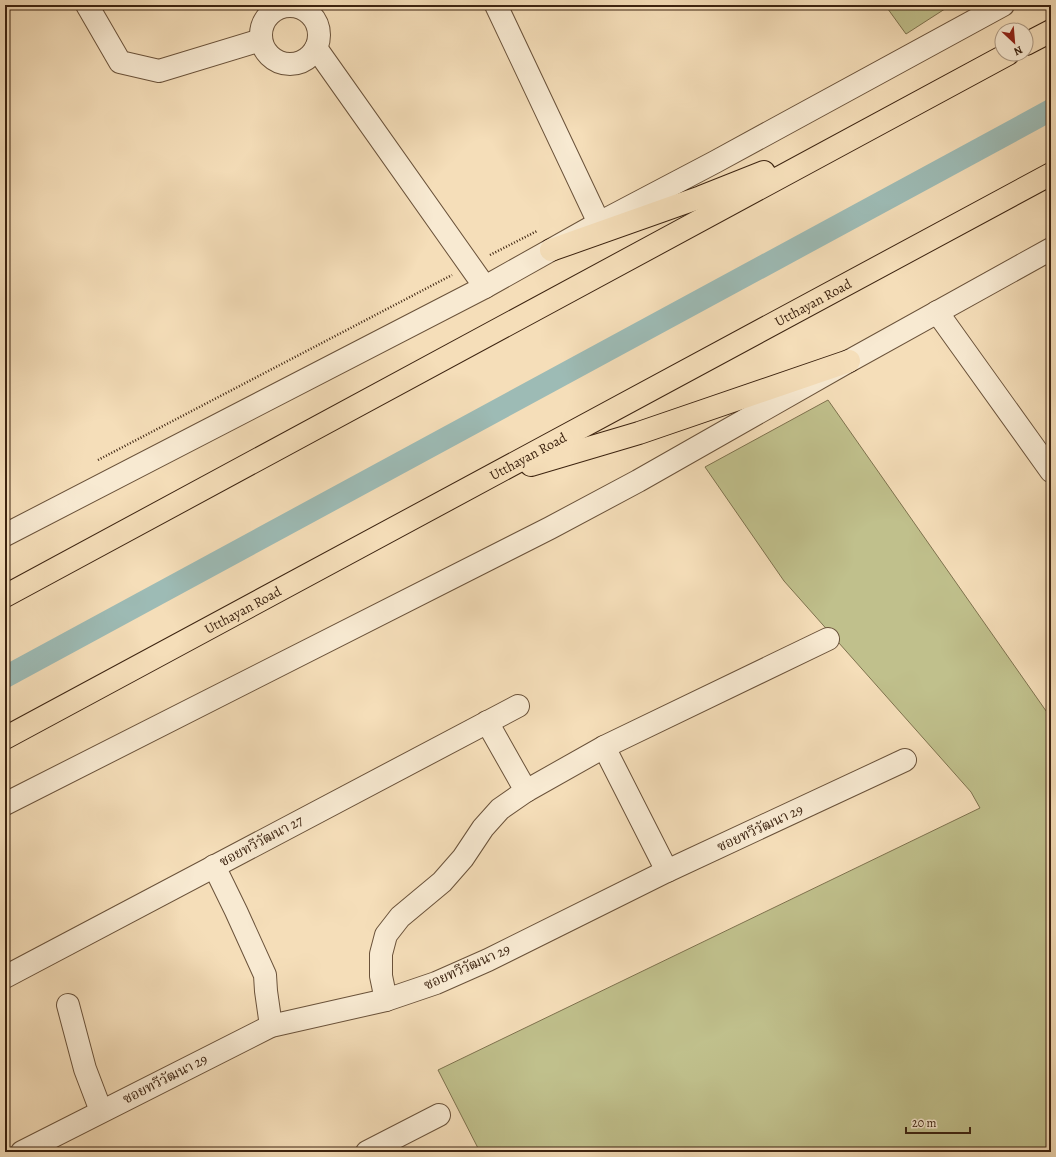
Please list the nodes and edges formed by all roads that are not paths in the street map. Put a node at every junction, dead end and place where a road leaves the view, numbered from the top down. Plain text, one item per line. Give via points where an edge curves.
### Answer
1 (87, 5) edge
2 (496, 5) edge
3 (1003, 5) edge
4 (1051, 31) edge
5 (261, 40) junction
6 (1034, 40) edge
7 (316, 48) junction
8 (994, 62) edge
9 (864, 132) junction
10 (1051, 174) edge
11 (599, 223) junction
12 (1051, 249) edge
13 (551, 250) junction
14 (485, 286) junction
15 (937, 312) junction
16 (849, 362) junction
17 (1051, 471) edge
18 (488, 477) junction
19 (5, 535) edge
20 (5, 596) edge
21 (828, 640) dead end
22 (518, 706) dead end
23 (487, 722) junction
24 (5, 738) edge
25 (604, 748) junction
26 (905, 760) dead end
27 (526, 791) junction
28 (5, 804) edge
29 (214, 866) junction
30 (667, 871) junction
31 (5, 977) edge
32 (386, 1000) junction
33 (68, 1005) dead end
34 (271, 1026) junction
35 (101, 1111) junction
36 (439, 1116) dead end
37 (22, 1152) edge
38 (367, 1152) edge

1 - 5 street via 120,62 159,71
2 - 11 street
3 - 11 street
4 - 6 main road
5 - 7 street via 263,48 271,58 283,64 297,64 308,58
5 - 7 street via 264,22 272,12 284,7 297,7 308,13 316,22 319,35
7 - 14 street
8 - 9 main road
9 - 13 main road via 701,197
9 - 20 main road
10 - 18 main road, Utthayan Road
11 - 13 street
12 - 15 street
13 - 14 street
14 - 19 street
15 - 16 street
15 - 17 street
16 - 18 main road via 639,433
16 - 28 street via 550,528
18 - 24 main road, Utthayan Road
21 - 25 street
22 - 23 street, ซอยทวีวัฒนา 27
23 - 27 street
23 - 29 street, ซอยทวีวัฒนา 27
25 - 27 street
25 - 30 street
26 - 30 street, ซอยทวีวัฒนา 29
27 - 32 street via 500,809 442,882 400,917 386,935 381,954 381,976
29 - 31 street, ซอยทวีวัฒนา 27
29 - 34 street via 265,974
30 - 32 street, ซอยทวีวัฒนา 29 via 488,960 436,983
32 - 34 street, ซอยทวีวัฒนา 29
33 - 35 street via 85,1069
34 - 35 street, ซอยทวีวัฒนา 29
35 - 37 street, ซอยทวีวัฒนา 29
36 - 38 street

